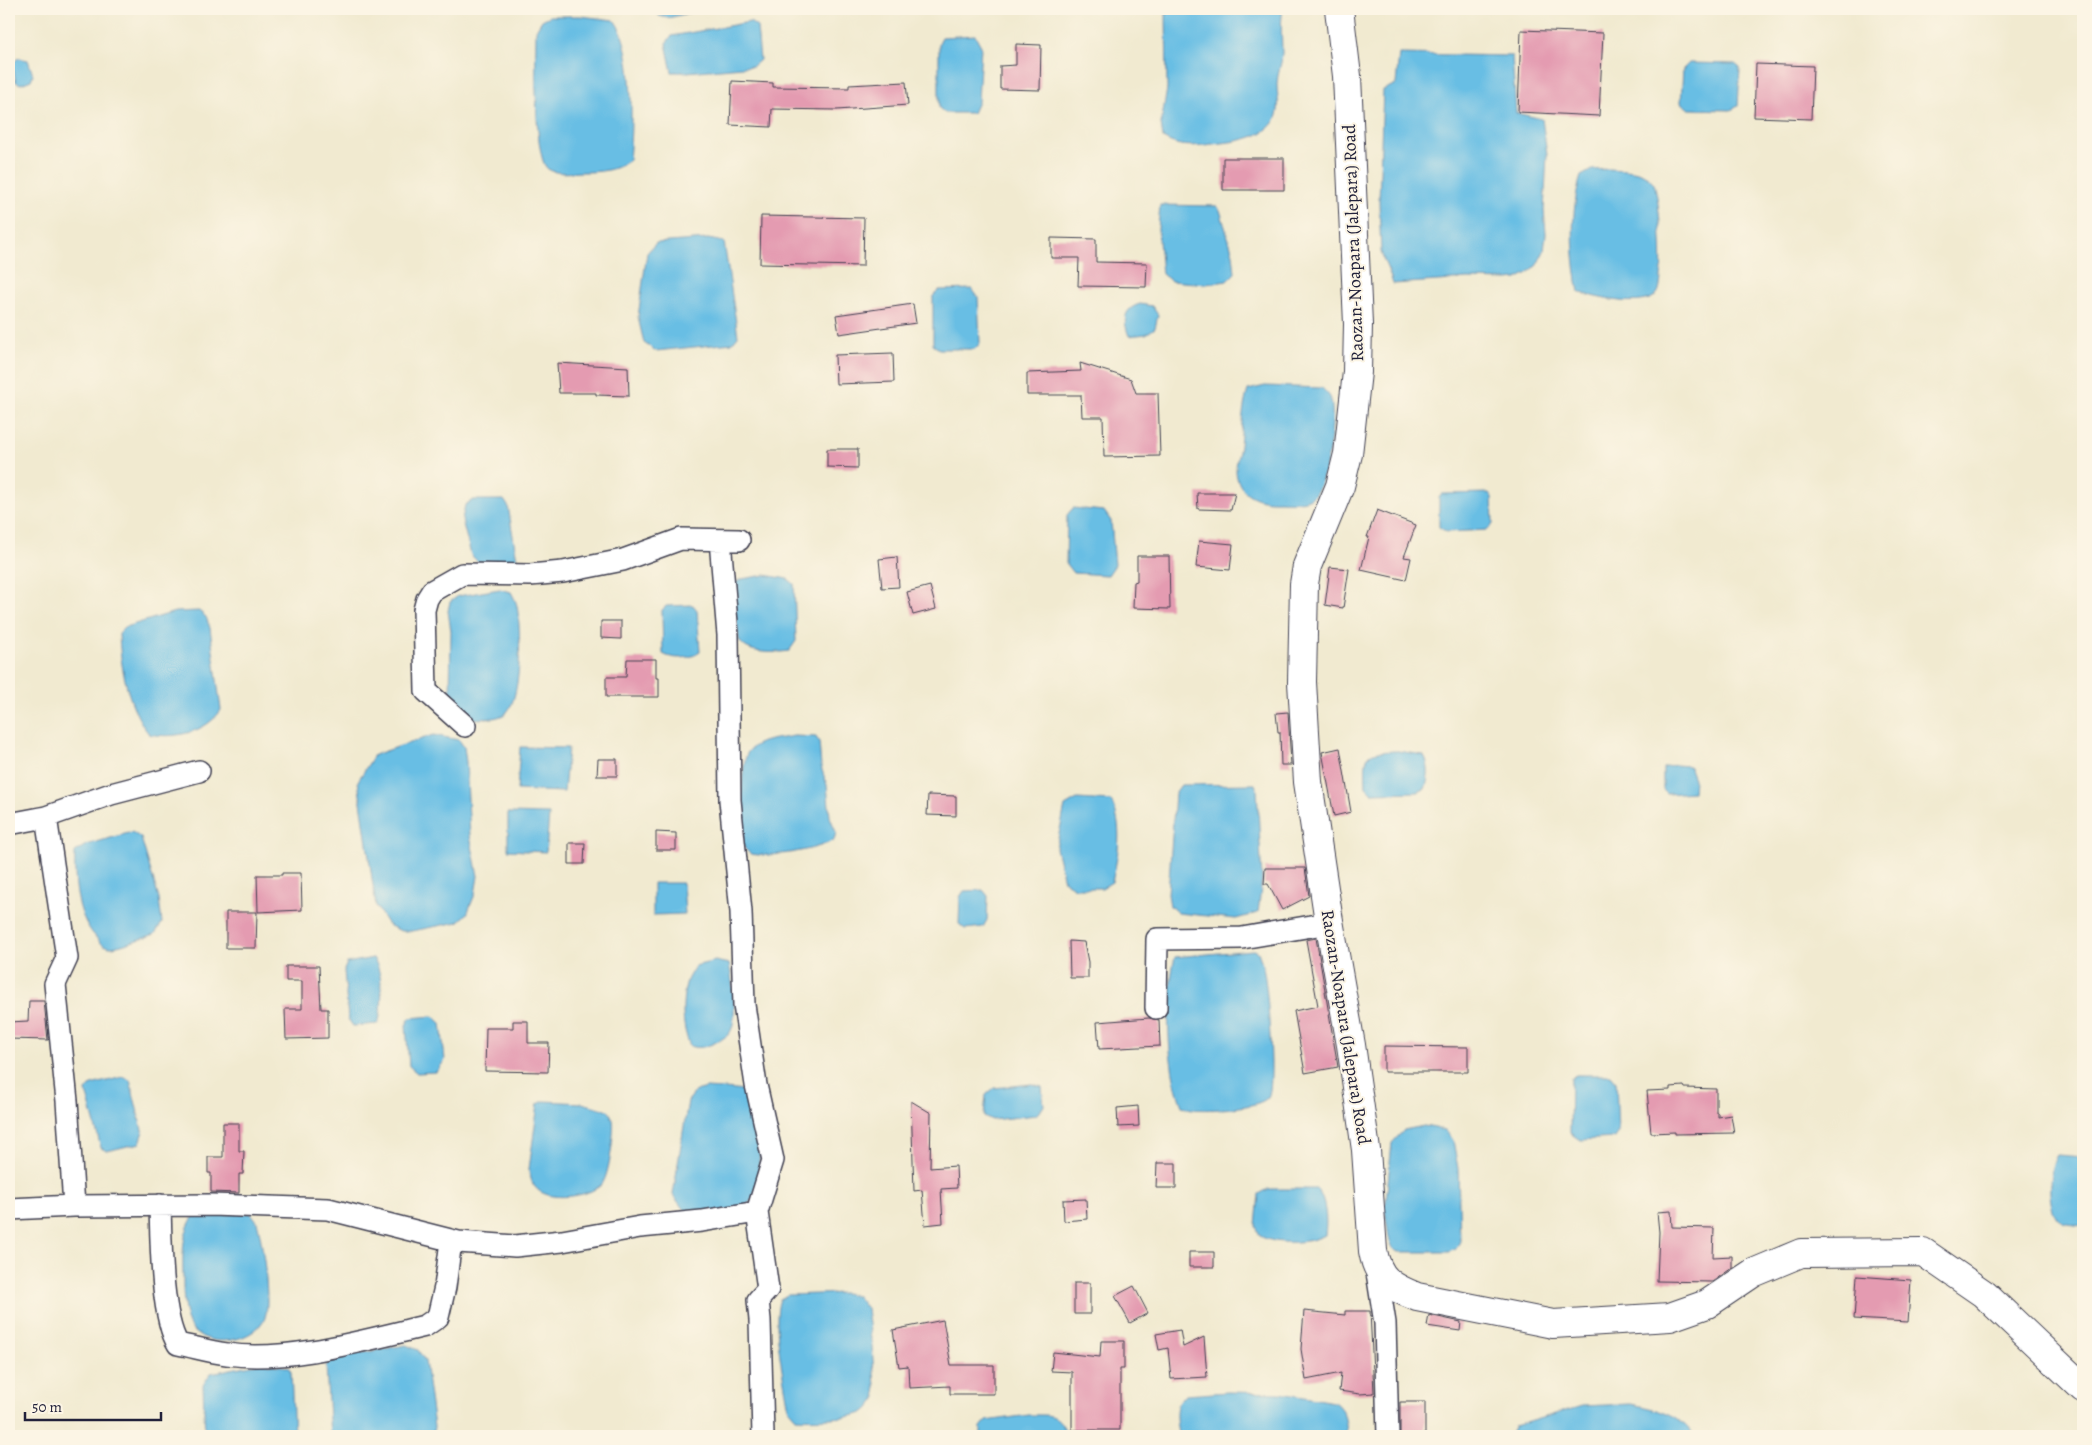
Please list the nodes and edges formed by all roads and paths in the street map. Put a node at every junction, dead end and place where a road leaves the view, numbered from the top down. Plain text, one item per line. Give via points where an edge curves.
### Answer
1 (1339, 9) edge
2 (465, 726) dead end
3 (198, 770) dead end
4 (46, 818) junction
5 (9, 824) edge
6 (1329, 923) junction
7 (1156, 1008) dead end
8 (74, 1206) junction
9 (160, 1206) junction
10 (9, 1209) edge
11 (757, 1212) junction
12 (450, 1241) junction
13 (1375, 1263) junction
14 (2083, 1388) edge
15 (764, 1436) edge
16 (1388, 1436) edge

1 - 6 main road, Raozan-Noapara (Jalepara) Road via 1347,76 1358,316 1357,372 1353,420 1340,486 1307,566 1302,682 1308,782
2 - 11 street via 426,691 424,610 432,591 462,574 563,572 623,560 680,539 729,540 730,800 741,912 744,1004 756,1085 773,1160
3 - 4 street via 111,794
4 - 5 street
4 - 8 street via 67,958 55,984
6 - 7 street via 1242,938 1157,939
6 - 13 main road, Raozan-Noapara (Jalepara) Road via 1352,1045
8 - 9 street
8 - 10 street
9 - 12 street via 328,1210
9 - 12 street via 171,1333 178,1344 228,1354 271,1355 328,1349 424,1326 438,1317
11 - 12 street via 515,1246
11 - 15 street via 768,1289 758,1300
13 - 14 main road, Raozan-Noapara (Jalepara) Road via 1390,1284 1416,1297 1553,1324 1670,1318 1707,1304 1753,1273 1802,1253 1923,1252 1984,1294
13 - 16 street via 1385,1323

